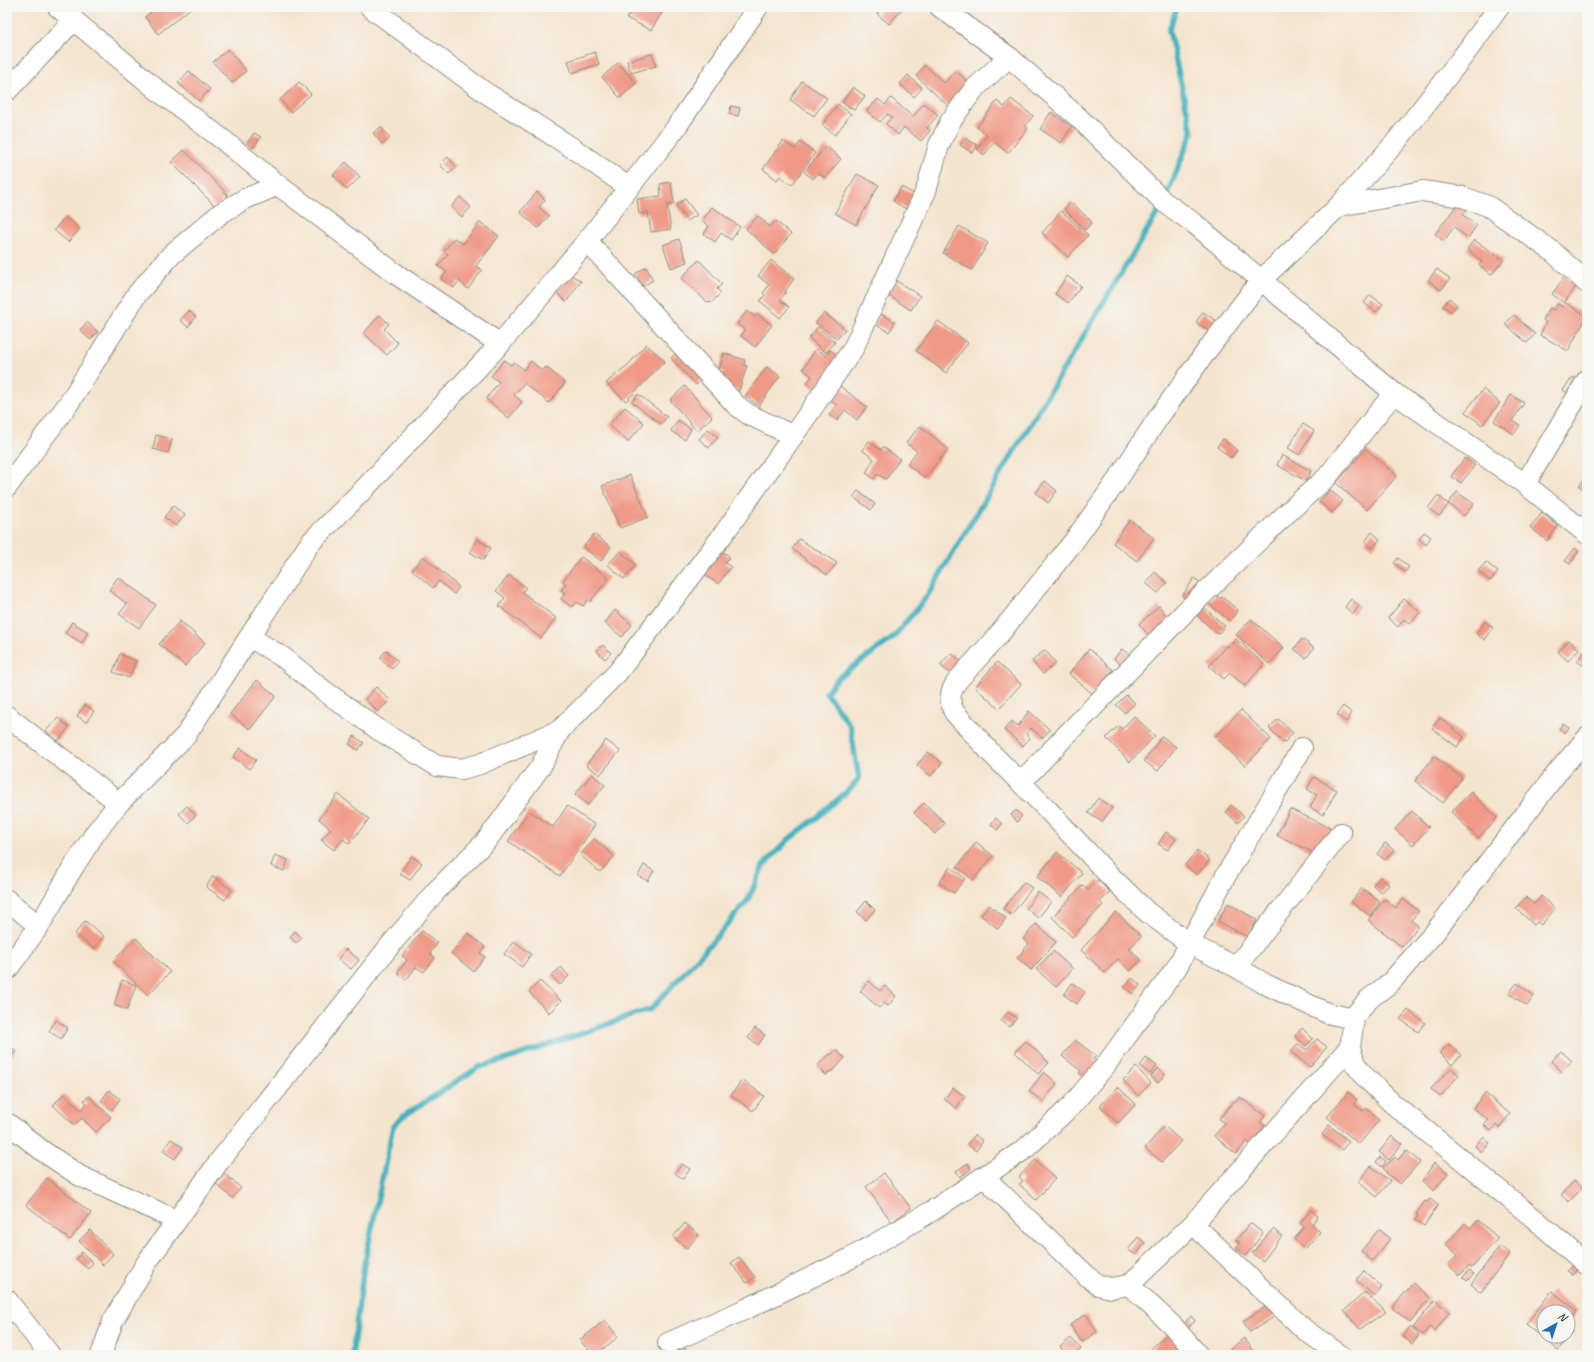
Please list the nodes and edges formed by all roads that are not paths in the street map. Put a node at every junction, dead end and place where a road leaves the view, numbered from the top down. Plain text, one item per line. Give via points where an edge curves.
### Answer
1 (58, 7) edge
2 (370, 7) edge
3 (758, 7) edge
4 (940, 7) edge
5 (1499, 7) edge
6 (73, 21) junction
7 (1009, 57) junction
8 (7, 91) edge
9 (278, 185) junction
10 (628, 187) junction
11 (1339, 206) junction
12 (587, 241) junction
13 (1261, 280) junction
14 (1587, 283) edge
15 (500, 344) junction
16 (1587, 380) edge
17 (1394, 393) junction
18 (793, 436) junction
19 (1525, 484) junction
20 (7, 487) edge
21 (1587, 534) edge
22 (250, 637) junction
23 (7, 716) edge
24 (560, 730) junction
25 (1587, 738) edge
26 (1302, 748) dead end
27 (1021, 782) junction
28 (119, 803) junction
29 (1342, 833) dead end
30 (7, 900) edge
31 (39, 926) junction
32 (1190, 944) junction
33 (1236, 967) junction
34 (7, 970) edge
35 (1354, 1019) junction
36 (1350, 1047) junction
37 (7, 1123) edge
38 (984, 1177) junction
39 (176, 1220) junction
40 (1192, 1224) junction
41 (1587, 1265) edge
42 (1129, 1285) junction
43 (7, 1300) edge
44 (668, 1343) dead end
45 (50, 1355) edge
46 (101, 1355) edge
47 (1198, 1355) edge
48 (1340, 1355) edge

1 - 6 street
2 - 10 street via 483,91
3 - 10 street via 674,129
4 - 7 street
5 - 11 street via 1395,143
6 - 8 street
6 - 9 street
7 - 13 street via 1080,120 1164,202 1195,224
7 - 18 street via 974,89 950,122 939,145 926,191 853,349
9 - 15 street via 396,274
9 - 20 street via 245,199 222,213 171,255 137,294 69,403
10 - 12 street
11 - 13 street
11 - 14 street via 1423,191 1462,197 1488,206 1552,251
12 - 15 street
12 - 18 street via 736,405 748,414
13 - 17 street
13 - 27 street via 1162,412 1074,541 952,688 950,696 954,712
15 - 22 street via 310,543
16 - 19 street
17 - 19 street
17 - 27 street via 1327,477 1185,612
18 - 24 street via 725,532 618,672
19 - 21 street
22 - 24 street via 284,658 379,730 437,766 462,769 480,764
22 - 28 street via 186,735
23 - 28 street
24 - 39 street via 541,766 486,840 436,891 388,948
25 - 35 street via 1560,769 1435,932 1390,983 1369,999
26 - 32 street via 1225,877
27 - 32 street via 1147,912
28 - 31 street via 96,832
29 - 33 street
30 - 31 street
31 - 34 street
32 - 33 street
32 - 38 street via 1177,967 1105,1066 1071,1106 1025,1149
33 - 35 street via 1265,984 1327,1013
35 - 36 street
36 - 40 street
36 - 41 street via 1355,1064 1393,1104 1536,1220
37 - 39 street via 80,1176
38 - 42 street via 1098,1285 1111,1288
38 - 44 street via 849,1259
39 - 46 street via 147,1262 113,1321
40 - 42 street
40 - 48 street via 1305,1330
42 - 47 street via 1172,1325
43 - 45 street

